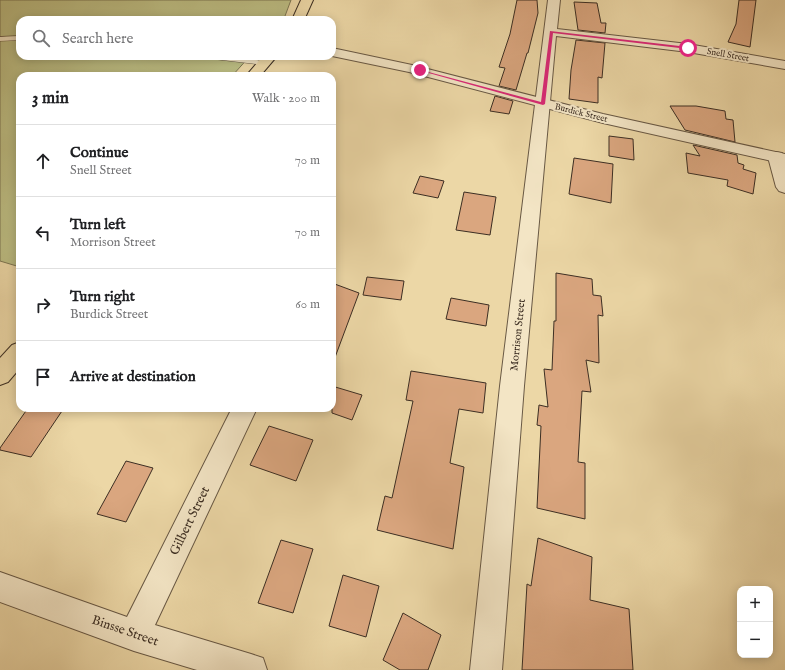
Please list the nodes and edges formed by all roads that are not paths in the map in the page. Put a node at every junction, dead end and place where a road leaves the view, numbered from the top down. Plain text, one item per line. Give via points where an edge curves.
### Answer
1 (307, 0) edge
2 (554, 0) edge
3 (300, 16) edge
4 (552, 32) junction
5 (16, 38) edge
6 (0, 39) edge
7 (336, 53) edge
8 (266, 60) edge
9 (785, 65) edge
10 (256, 72) edge
11 (543, 104) junction
12 (780, 158) edge
13 (785, 187) edge
14 (16, 357) edge
15 (0, 375) edge
16 (243, 412) edge
17 (0, 587) edge
18 (134, 635) junction
19 (251, 670) edge
20 (486, 670) edge

1 - 3 main road
2 - 4 street, Morrison Street
4 - 9 street, Snell Street via 688,48
4 - 11 street, Morrison Street
5 - 6 lane
7 - 11 street, Burdick Street via 420,70
8 - 10 main road
11 - 12 street, Burdick Street
11 - 20 street, Morrison Street
12 - 13 street
14 - 15 main road
16 - 18 street, Gilbert Street
17 - 18 street, Binsse Street
18 - 19 street, Binsse Street

